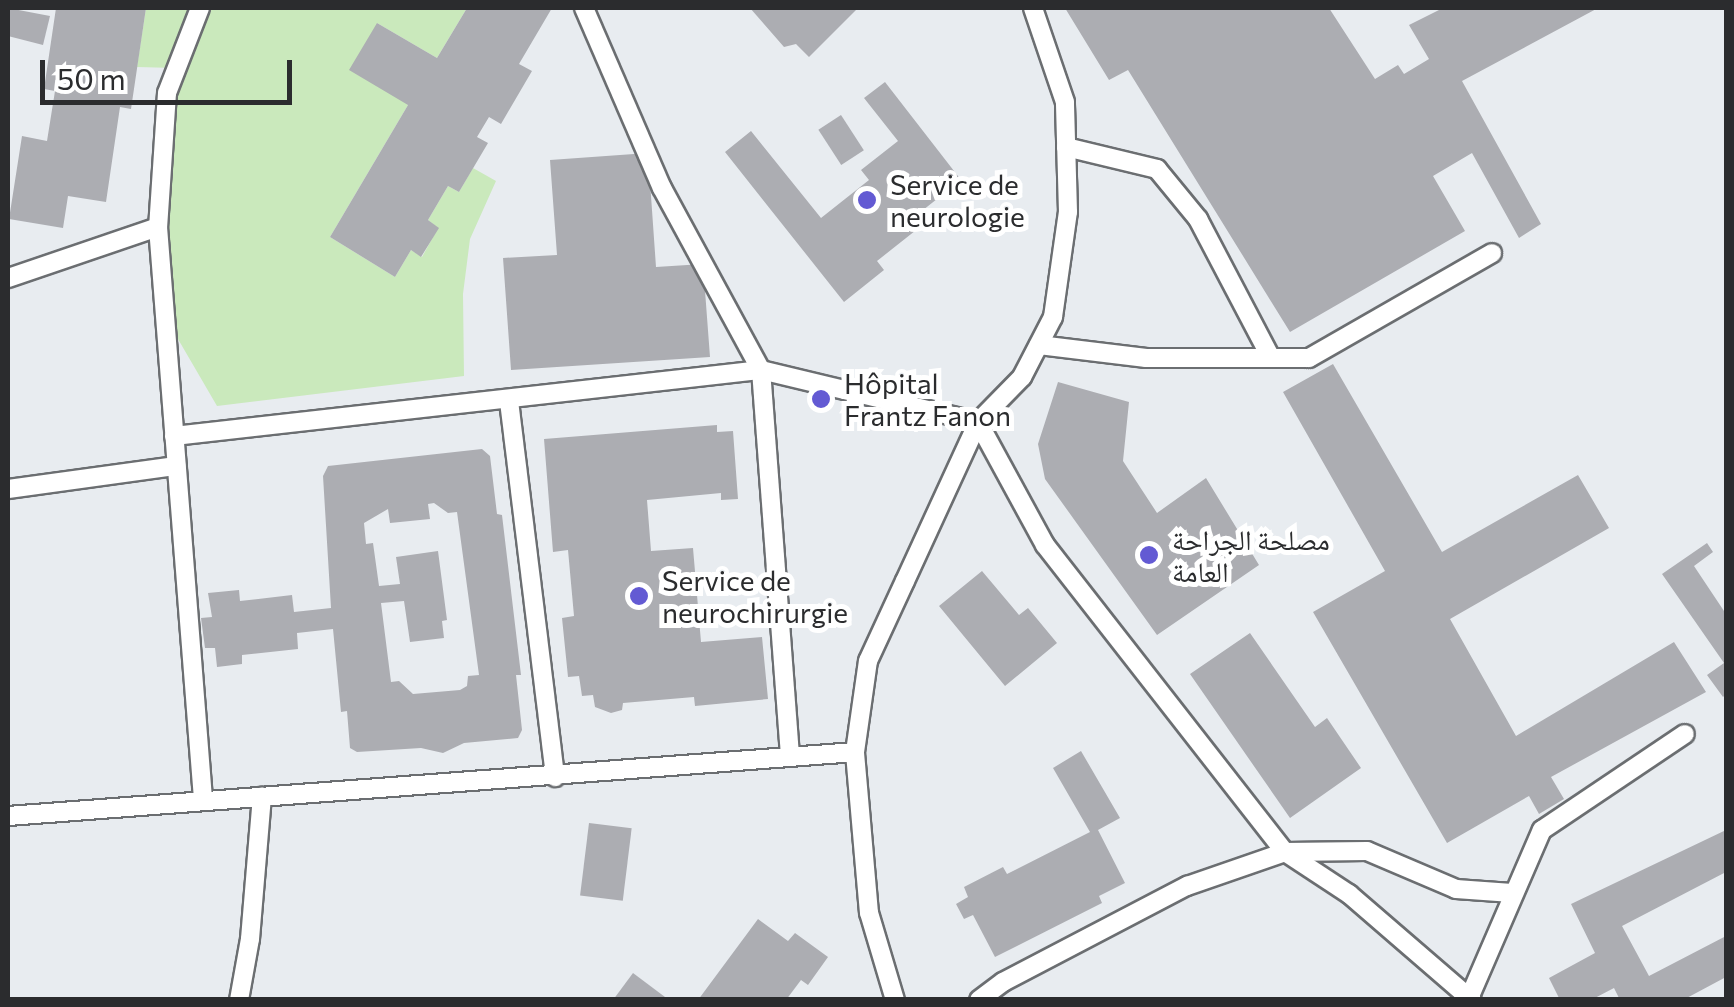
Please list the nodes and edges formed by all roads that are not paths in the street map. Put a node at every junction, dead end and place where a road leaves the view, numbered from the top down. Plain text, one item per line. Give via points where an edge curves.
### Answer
1 (200, 8) edge
2 (584, 8) edge
3 (1033, 8) edge
4 (1066, 147) junction
5 (158, 227) junction
6 (1492, 253) dead end
7 (8, 278) edge
8 (1039, 346) junction
9 (1269, 354) junction
10 (761, 370) junction
11 (509, 401) junction
12 (978, 422) junction
13 (174, 436) junction
14 (176, 466) junction
15 (8, 489) edge
16 (1685, 734) dead end
17 (855, 752) junction
18 (790, 757) junction
19 (555, 777) junction
20 (262, 797) junction
21 (202, 799) junction
22 (8, 816) edge
23 (1285, 852) junction
24 (1512, 893) junction
25 (1471, 998) edge
26 (239, 1000) edge
27 (895, 1000) edge
28 (979, 1000) edge

1 - 5 lane via 167,93
2 - 10 lane via 662,188
3 - 4 lane via 1064,102
4 - 8 lane via 1068,212 1053,318
4 - 9 lane via 1156,169 1198,219
5 - 7 lane
5 - 13 lane
6 - 9 lane via 1310,358
8 - 9 lane via 1146,358
8 - 12 lane via 1022,377
10 - 11 lane
10 - 12 lane
10 - 18 lane
11 - 13 lane
11 - 19 lane
12 - 17 lane via 868,662
12 - 23 lane via 1046,545
13 - 14 lane
14 - 15 lane
14 - 21 lane
16 - 24 lane via 1542,830
17 - 18 lane
17 - 27 lane via 870,913
18 - 19 lane
19 - 20 lane
20 - 21 lane
20 - 26 lane
21 - 22 lane
23 - 24 lane via 1368,851 1456,889
23 - 25 lane via 1349,894
23 - 28 lane via 1186,886
24 - 25 lane

